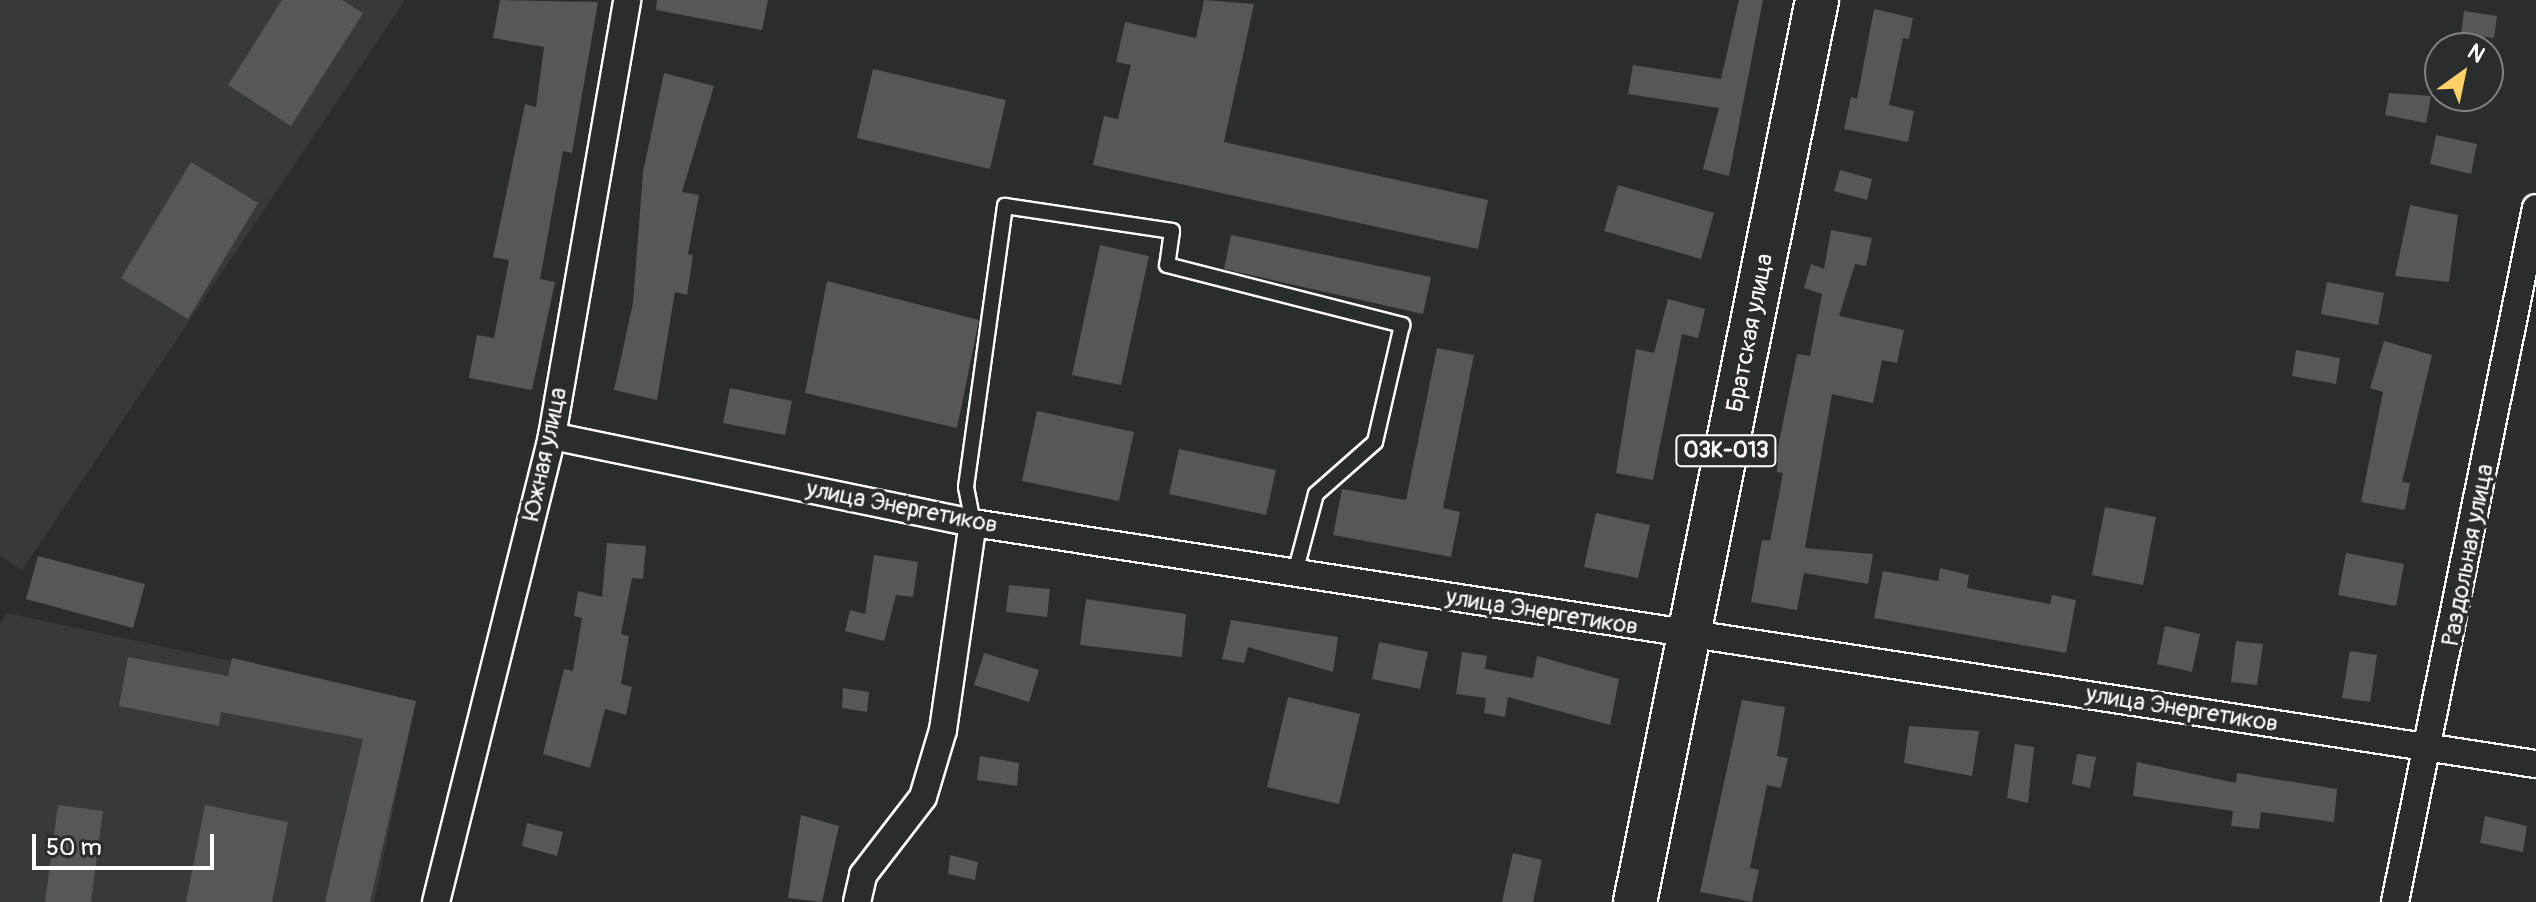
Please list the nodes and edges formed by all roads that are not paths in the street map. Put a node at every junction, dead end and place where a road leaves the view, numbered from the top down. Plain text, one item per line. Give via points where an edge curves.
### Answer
1 (627, 0) edge
2 (1817, 0) edge
3 (2536, 208) edge
4 (552, 436) junction
5 (973, 523) junction
6 (1295, 573) junction
7 (1689, 635) junction
8 (2430, 746) junction
9 (2536, 764) edge
10 (436, 902) edge
11 (857, 902) edge
12 (1635, 902) edge
13 (2395, 902) edge

1 - 4 street, Южная улица
2 - 7 main road, Братская улица / 03К-013
3 - 8 street, Раздольная улица
4 - 5 street, улица Энергетиков
4 - 10 street, Южная улица
5 - 6 street, улица Энергетиков
5 - 6 lane via 966,487 1005,206 1172,231 1167,265 1402,325 1375,442 1316,494
5 - 11 street via 943,730 923,797 863,875
6 - 7 street, улица Энергетиков
7 - 8 street, улица Энергетиков
7 - 12 main road, Братская улица / 03К-013
8 - 9 street, улица Энергетиков
8 - 13 street, Раздольная улица

